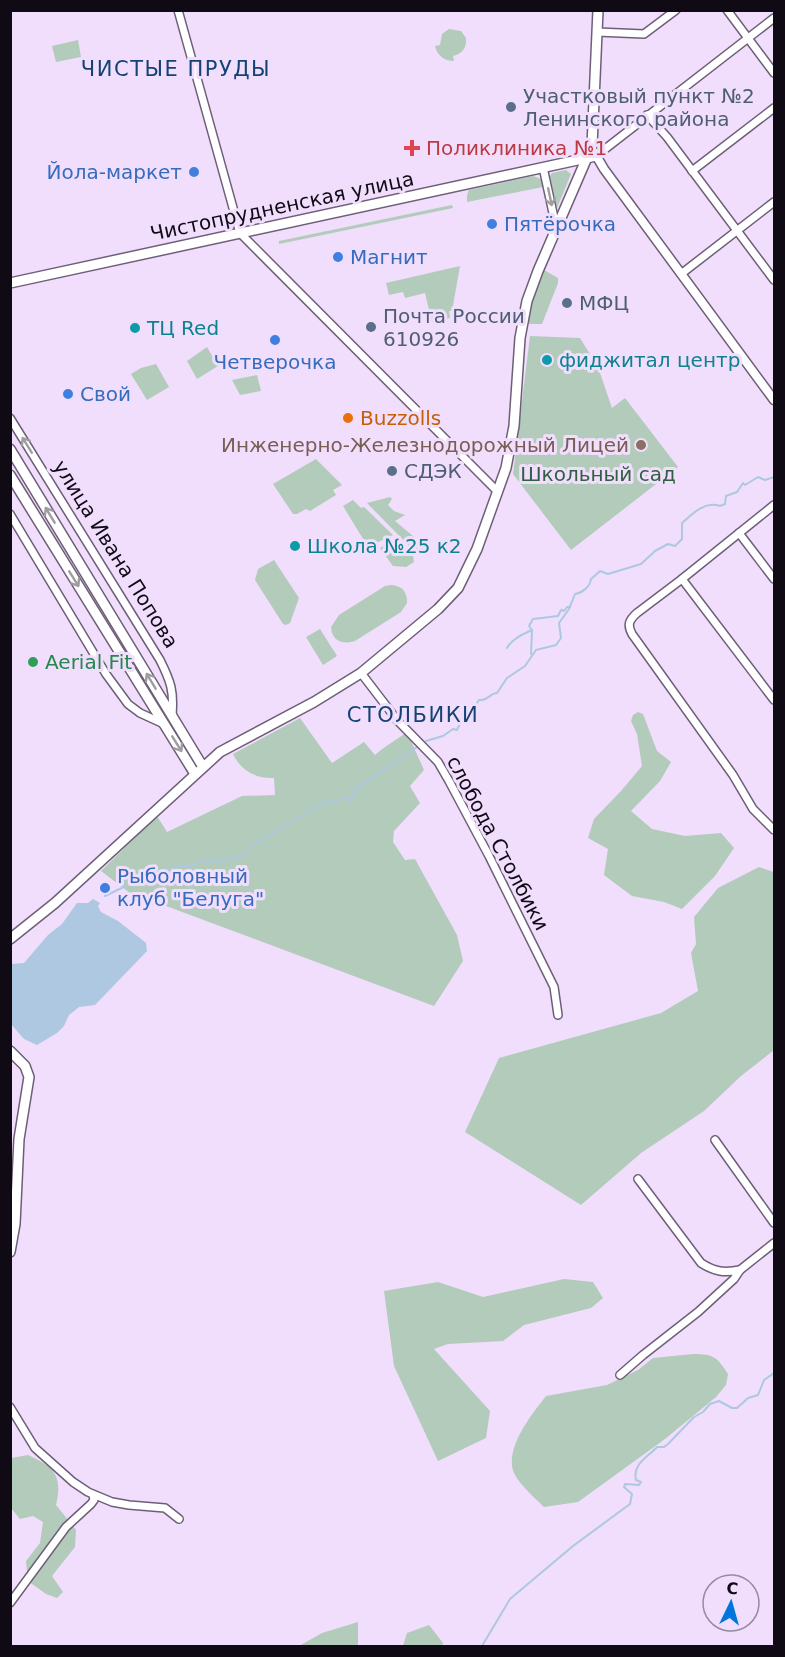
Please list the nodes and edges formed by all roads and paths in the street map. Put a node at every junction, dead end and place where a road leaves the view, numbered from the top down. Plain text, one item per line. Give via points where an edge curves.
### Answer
1 (178, 10) edge
2 (598, 10) edge
3 (675, 10) edge
4 (727, 10) edge
5 (774, 18) edge
6 (597, 32) junction
7 (748, 39) junction
8 (774, 73) edge
9 (774, 108) edge
10 (647, 116) junction
11 (592, 146) junction
12 (596, 156) junction
13 (586, 158) junction
14 (543, 167) junction
15 (692, 171) junction
16 (774, 202) edge
17 (556, 227) junction
18 (738, 231) junction
19 (240, 233) junction
20 (681, 274) junction
21 (774, 280) edge
22 (10, 283) edge
23 (774, 400) edge
24 (10, 418) edge
25 (10, 449) edge
26 (10, 475) edge
27 (498, 492) junction
28 (774, 505) edge
29 (10, 514) edge
30 (739, 533) junction
31 (682, 579) junction
32 (774, 579) edge
33 (361, 673) junction
34 (774, 700) edge
35 (172, 715) junction
36 (164, 724) junction
37 (199, 771) junction
38 (774, 828) edge
39 (10, 939) edge
40 (558, 1015) dead end
41 (10, 1051) edge
42 (715, 1140) dead end
43 (638, 1179) dead end
44 (774, 1223) edge
45 (774, 1244) edge
46 (10, 1252) edge
47 (740, 1270) junction
48 (620, 1375) dead end
49 (10, 1407) edge
50 (93, 1495) junction
51 (179, 1519) dead end
52 (10, 1603) edge

1 - 19 street
2 - 6 main road
3 - 6 street via 644,34
4 - 7 street
5 - 7 street
6 - 11 main road
7 - 8 street
7 - 10 street
9 - 15 street
10 - 12 street
10 - 15 street
11 - 12 street
11 - 13 main road
12 - 13 main road, Чистопрудненская улица
12 - 20 street
13 - 14 main road, Чистопрудненская улица
13 - 17 main road
14 -> 17 street
14 - 19 main road, Чистопрудненская улица
15 - 18 street
16 - 18 street
17 - 27 main road via 523,317 514,426
18 - 20 street
18 - 21 street
19 - 22 main road, Чистопрудненская улица
19 - 27 street
20 - 23 street
35 -> 24 street, улица Ивана Попова via 171,682 160,660
35 -> 25 main road, улица Ивана Попова
26 -> 36 main road
27 - 33 main road via 477,549 453,596
28 - 30 street
29 - 36 street via 117,689 140,713
30 - 31 street
30 - 32 street
31 - 34 street
31 - 38 street via 630,618 632,634 753,809
33 - 37 main road via 231,746
33 - 40 street, слобода Столбики via 397,720 438,762 449,781 554,987
35 - 37 main road, улица Ивана Попова
36 -> 37 main road
37 - 39 main road
41 - 46 main road via 25,1066 29,1077 19,1139
42 - 44 street
43 - 47 street via 701,1263 723,1273
45 - 47 street
47 - 48 street via 698,1312
49 - 50 street via 35,1448
50 - 51 street via 129,1506 165,1508
50 - 52 street via 91,1504 66,1527

